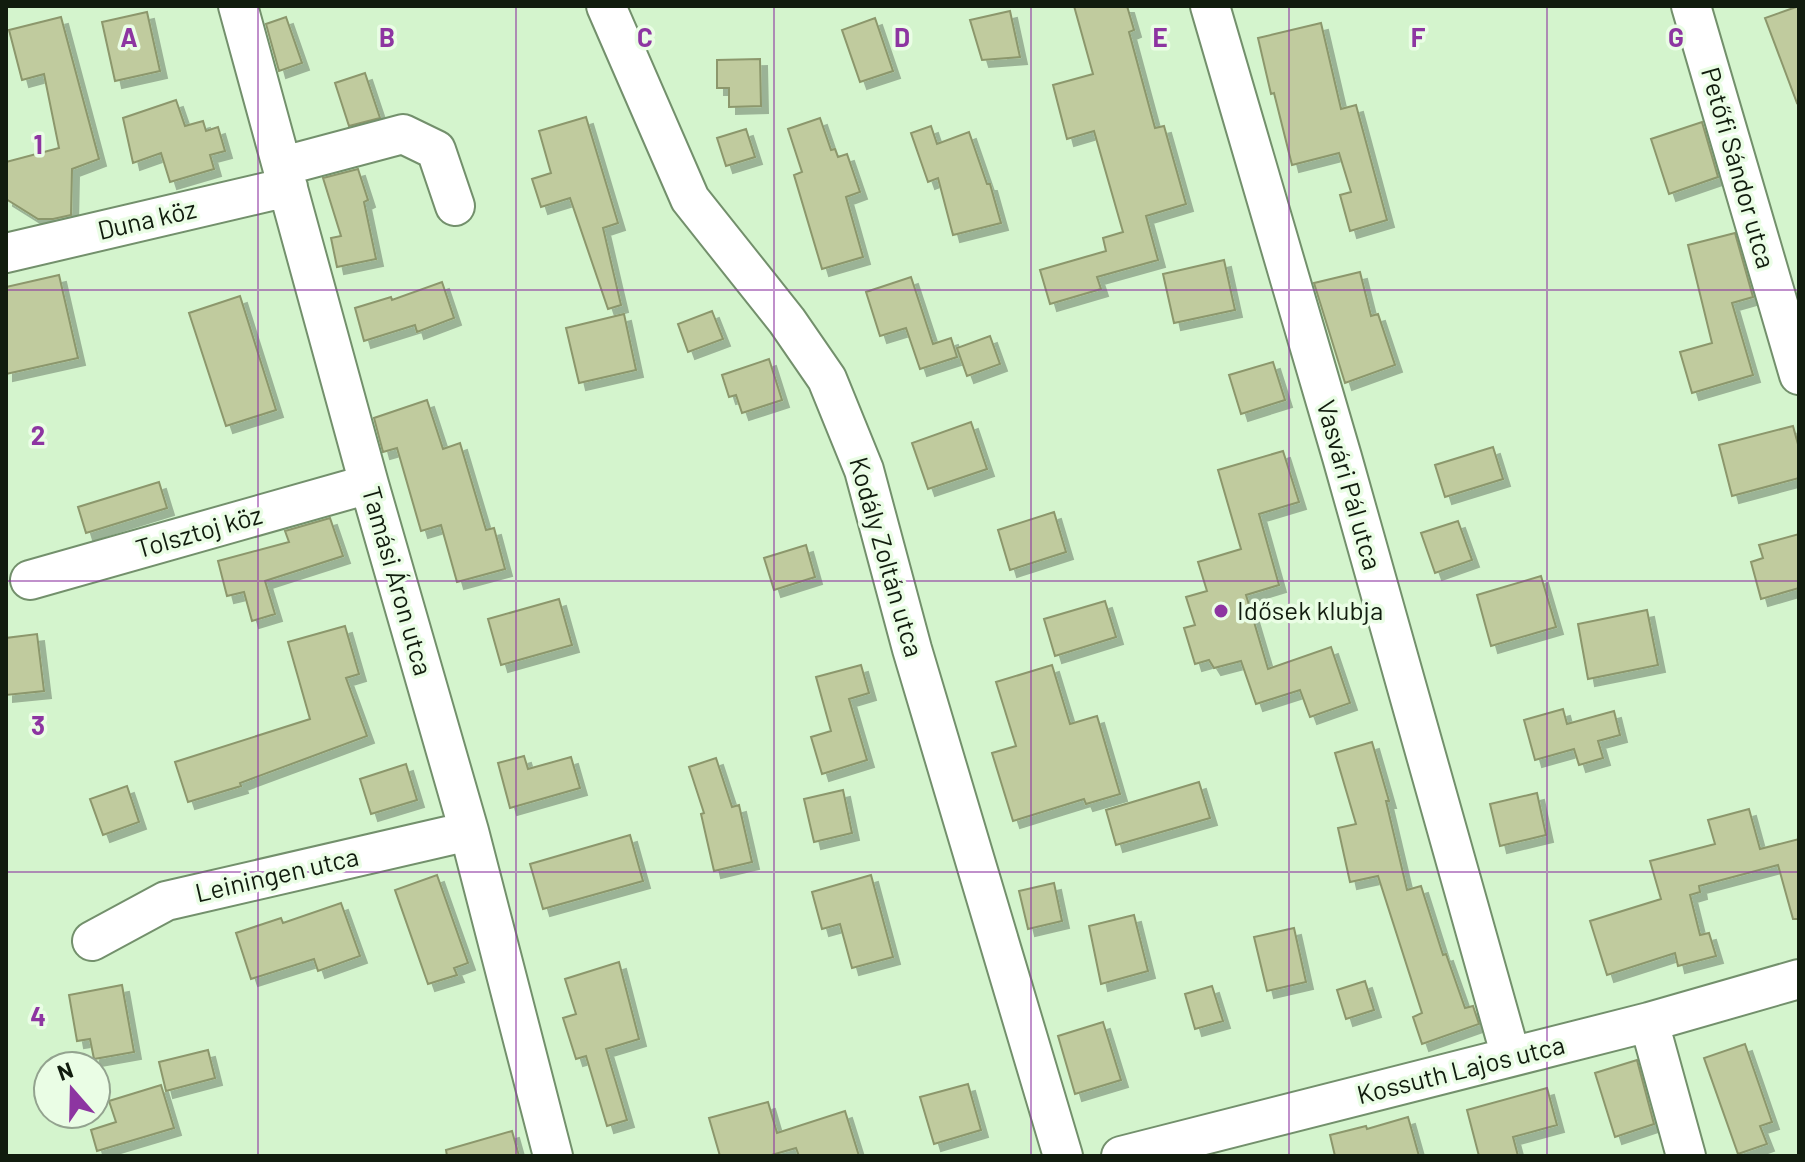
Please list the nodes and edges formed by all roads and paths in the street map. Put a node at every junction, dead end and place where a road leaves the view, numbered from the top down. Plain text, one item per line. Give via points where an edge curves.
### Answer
1 (238, 6) edge
2 (606, 6) edge
3 (1210, 6) edge
4 (1691, 6) edge
5 (285, 176) junction
6 (455, 206) dead end
7 (6, 253) edge
8 (1799, 375) edge
9 (369, 484) junction
10 (30, 580) dead end
11 (469, 831) junction
12 (92, 941) dead end
13 (1799, 979) edge
14 (1649, 1022) junction
15 (1511, 1057) junction
16 (1238, 1142) edge
17 (553, 1156) edge
18 (1063, 1156) edge
19 (1121, 1156) edge
20 (1686, 1156) edge

1 - 5 street, Tamási Áron utca
2 - 18 street, Kodály Zoltán utca via 690,199 827,379 864,470
3 - 15 street, Vasvári Pál utca
4 - 8 street, Petőfi Sándor utca
5 - 6 street, Duna köz via 403,134 436,150
5 - 7 street, Duna köz
5 - 9 street, Tamási Áron utca
9 - 10 street, Tolsztoj köz
9 - 11 street, Tamási Áron utca
11 - 12 street, Leiningen utca via 166,901
11 - 17 street, Tamási Áron utca
13 - 14 street, Kossuth Lajos utca
14 - 15 street, Kossuth Lajos utca
14 - 20 street
15 - 16 street, Kossuth Lajos utca
16 - 19 street, Kossuth Lajos utca

